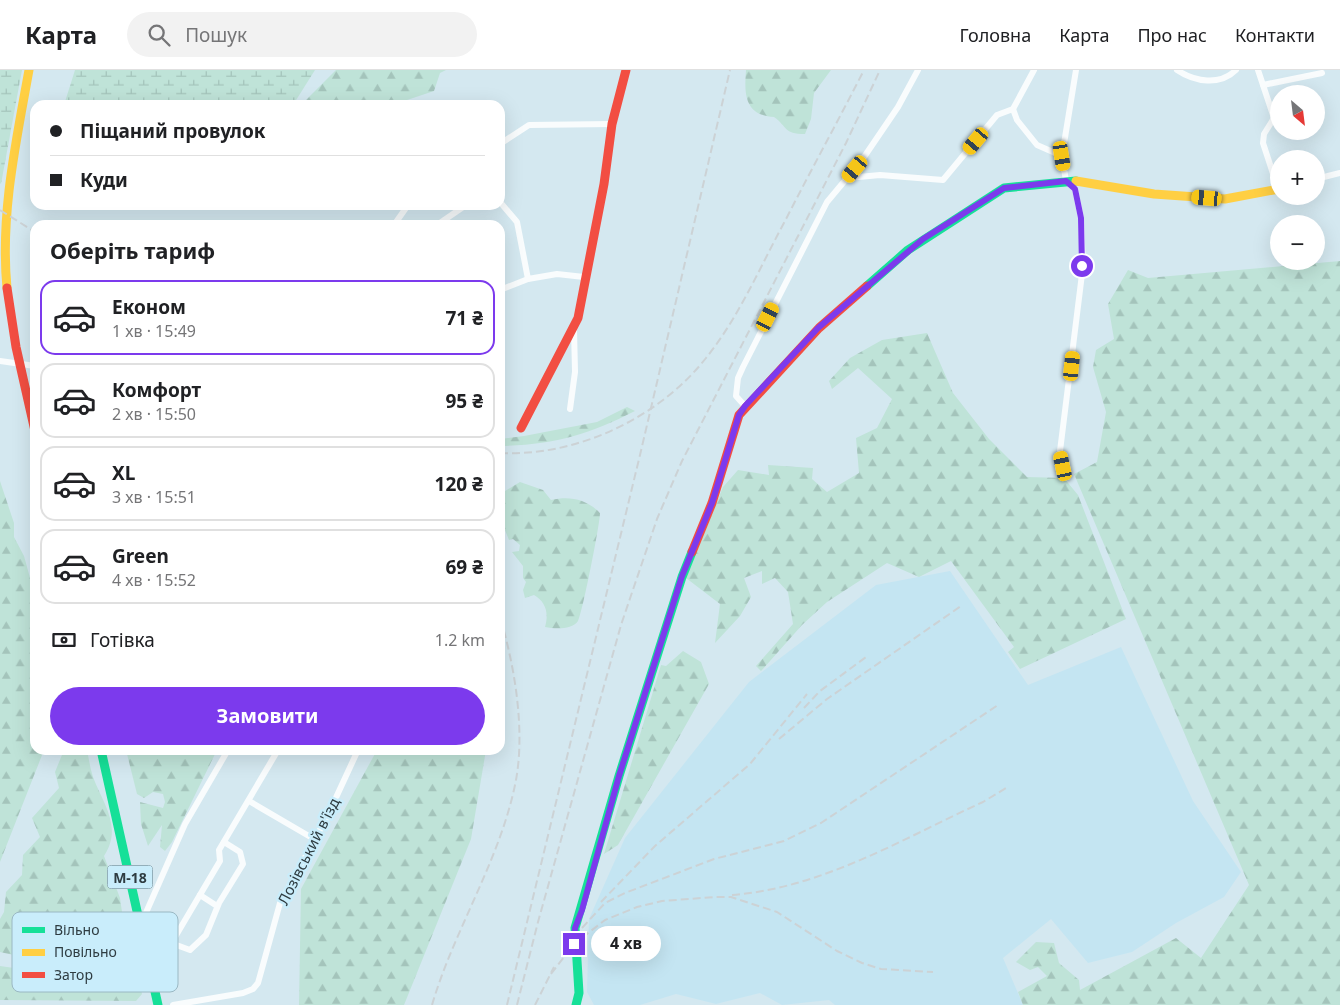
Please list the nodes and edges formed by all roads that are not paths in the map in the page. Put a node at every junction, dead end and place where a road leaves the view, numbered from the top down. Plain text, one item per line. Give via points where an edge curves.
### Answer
1 (29, 70) edge
2 (626, 70) edge
3 (918, 70) edge
4 (1034, 70) edge
5 (1076, 70) edge
6 (1177, 70) edge
7 (1236, 70) edge
8 (1258, 70) edge
9 (1322, 73) dead end
10 (1263, 85) junction
11 (1012, 109) junction
12 (612, 124) junction
13 (505, 141) edge
14 (1062, 156) junction
15 (1270, 163) edge
16 (1340, 173) edge
17 (1325, 177) edge
18 (848, 178) junction
19 (1066, 181) junction
20 (1270, 191) edge
21 (505, 208) edge
22 (459, 210) edge
23 (444, 220) edge
24 (2, 223) edge
25 (584, 276) junction
26 (528, 279) junction
27 (505, 288) edge
28 (574, 329) junction
29 (0, 362) edge
30 (21, 365) junction
31 (30, 366) edge
32 (745, 406) junction
33 (30, 407) edge
34 (570, 409) dead end
35 (521, 428) dead end
36 (1063, 466) dead end
37 (102, 755) edge
38 (225, 755) edge
39 (275, 755) edge
40 (356, 755) edge
41 (249, 801) junction
42 (314, 839) junction
43 (224, 842) junction
44 (200, 895) junction
45 (217, 906) junction
46 (137, 912) edge
47 (146, 912) edge
48 (178, 931) edge
49 (178, 946) edge
50 (155, 992) edge
51 (158, 1005) edge
52 (173, 1005) edge
53 (576, 1005) edge

1 - 24 main road
2 - 12 main road
3 - 18 street via 898,107
4 - 11 street
5 - 14 street
6 - 7 street via 1187,77 1205,81 1229,77
8 - 10 street
9 - 10 street
10 - 15 street via 1274,118 1264,134
11 - 14 street via 1016,120 1037,146
11 - 18 street via 997,115 943,180 880,175
12 - 13 street via 529,125
12 - 25 main road via 604,184
14 - 19 street
16 - 17 street
18 - 32 street via 827,202 743,366 736,396
19 - 20 main road via 1154,194 1225,199
19 - 32 main road via 1004,188 923,239 818,328
19 - 36 street via 1075,189 1079,208 1082,266 1060,451
21 - 26 street via 517,222
22 - 23 street
24 - 30 main road via 10,308
25 - 26 street via 557,274
25 - 28 main road
26 - 27 street
28 - 34 street via 575,372
28 - 35 main road
29 - 30 street
30 - 31 street
30 - 33 main road
32 - 53 main road via 739,415 712,503 682,576 575,928 579,993
37 - 46 main road, М-18
38 - 47 street via 185,824
39 - 41 street
40 - 42 street, Лозівський в'їзд
41 - 42 street
41 - 43 street
42 - 52 street, Лозівський в'їзд via 280,903 258,983 253,989
43 - 44 street via 219,850 220,861
43 - 45 street via 240,852 243,864
44 - 45 street
44 - 48 street
45 - 49 street via 206,935 198,945 190,950
50 - 51 main road, М-18

